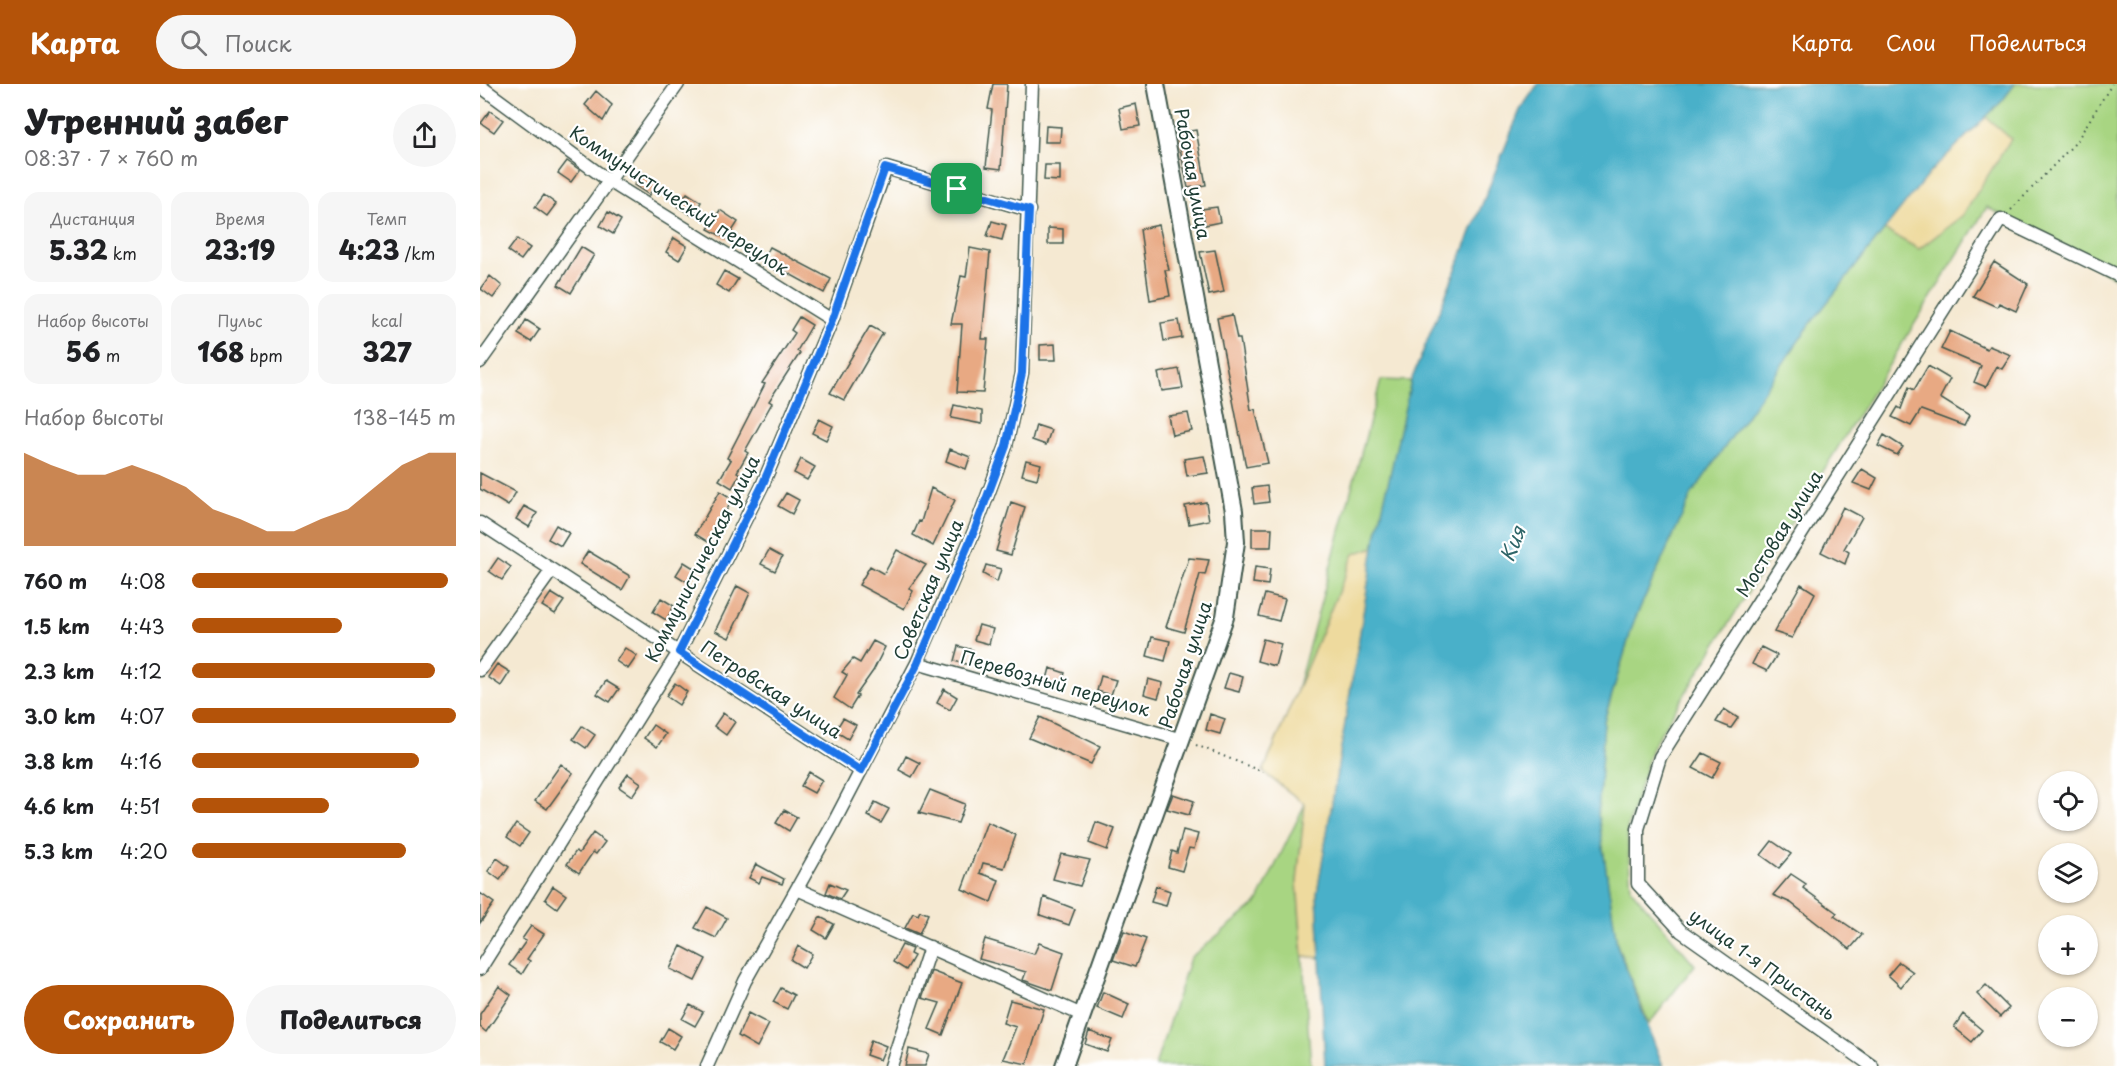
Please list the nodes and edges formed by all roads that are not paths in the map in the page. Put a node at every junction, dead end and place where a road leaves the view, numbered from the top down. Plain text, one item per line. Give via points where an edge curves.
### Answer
1 (678, 84) edge
2 (1032, 84) edge
3 (1156, 84) edge
4 (480, 86) edge
5 (609, 181) junction
6 (1029, 210) junction
7 (2117, 275) edge
8 (832, 320) junction
9 (480, 362) edge
10 (480, 523) edge
11 (552, 570) junction
12 (679, 652) junction
13 (918, 663) junction
14 (480, 670) edge
15 (1182, 740) junction
16 (861, 771) junction
17 (1638, 884) joint
18 (797, 889) junction
19 (930, 947) junction
20 (480, 969) edge
21 (1082, 1015) junction
22 (707, 1066) edge
23 (891, 1066) edge
24 (1064, 1066) edge
25 (1872, 1066) edge

1 - 5 street
2 - 6 street, Советская улица
3 - 15 main road, Рабочая улица via 1232,501 1236,542 1225,617
4 - 5 street, Коммунистический переулок
5 - 8 street, Коммунистический переулок
5 - 9 street
6 - 8 street, Коммунистическая улица via 885,168
6 - 13 street, Советская улица via 1022,373 1006,446
7 - 17 street, Мостовая улица via 2001,219 1660,757 1638,829
8 - 12 street, Коммунистическая улица via 762,486
10 - 11 street, Петровская улица
11 - 12 street, Петровская улица
11 - 14 street
12 - 16 street, Петровская улица
12 - 20 street, Коммунистическая улица
13 - 15 street, Перевозный переулок
13 - 16 street, Советская улица
15 - 21 main road, Рабочая улица
16 - 18 street, Советская улица
17 - 25 street, улица 1-я Пристань via 1681,931
18 - 19 street
18 - 22 street, Советская улица via 746,981
19 - 21 street
19 - 23 street
21 - 24 main road, Рабочая улица

